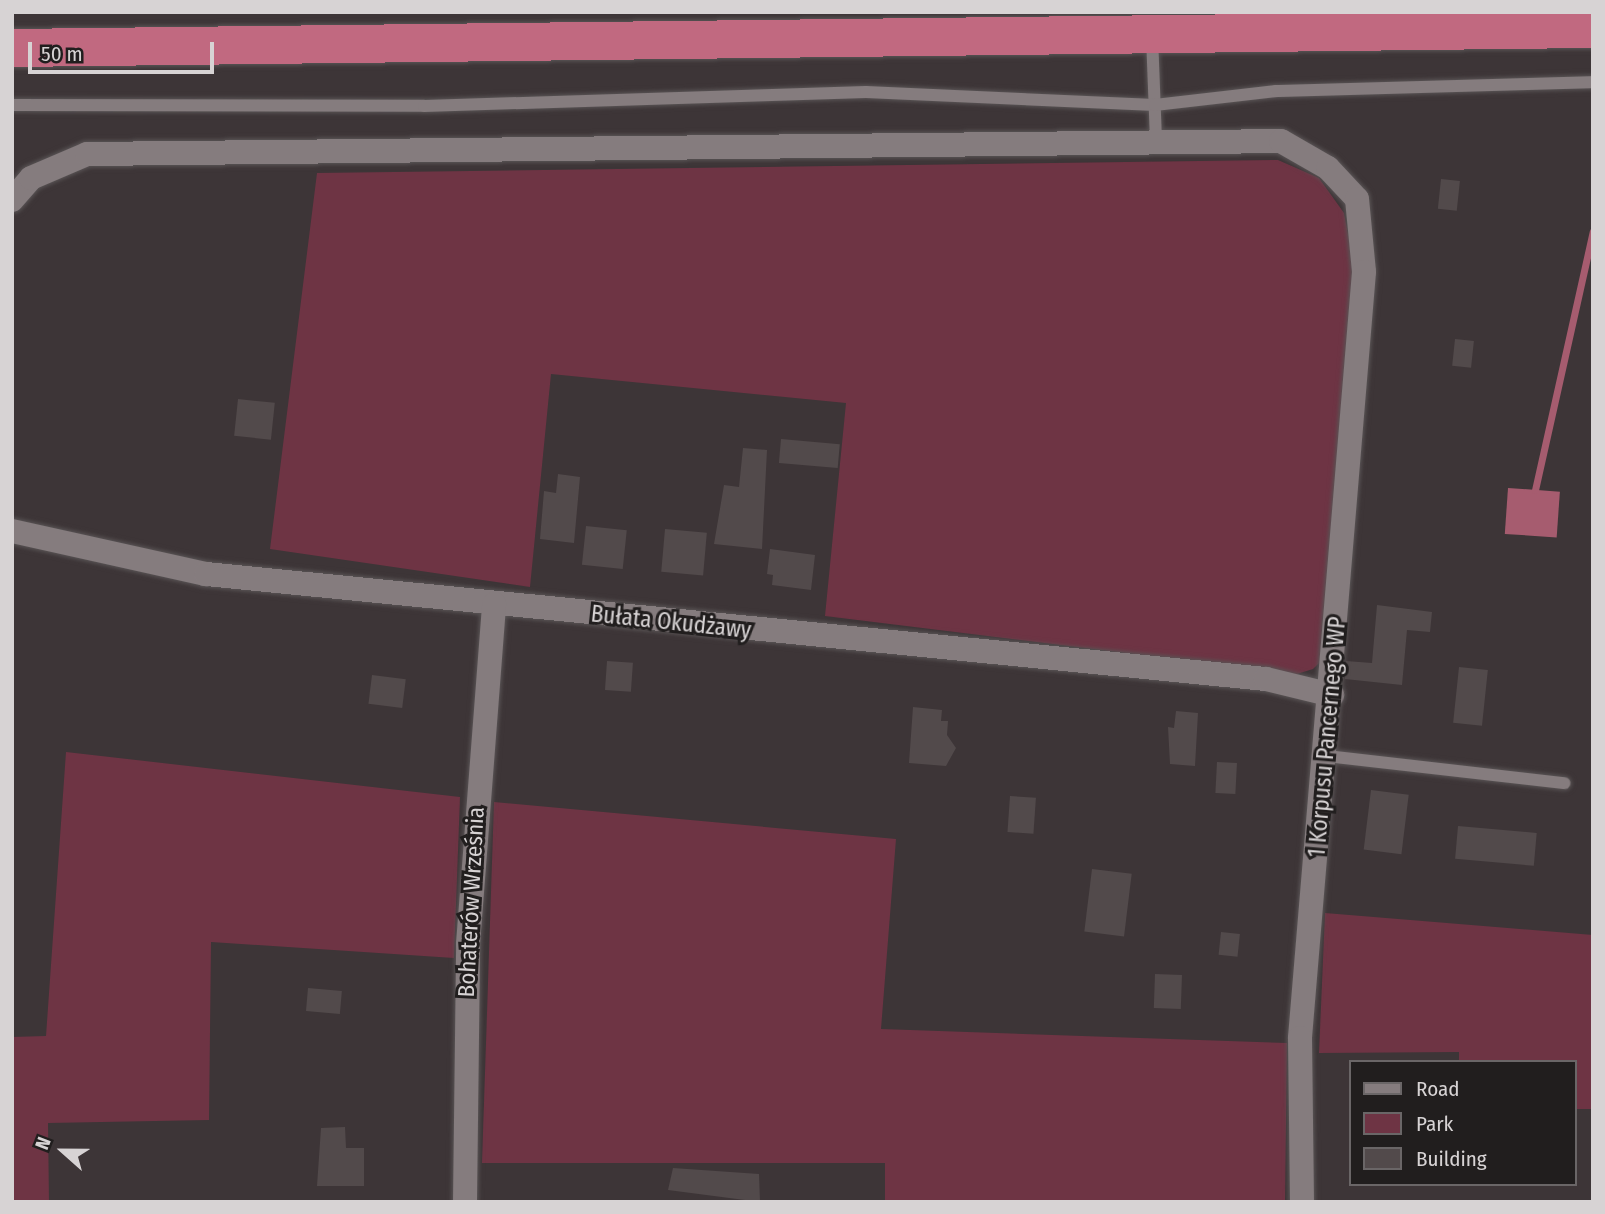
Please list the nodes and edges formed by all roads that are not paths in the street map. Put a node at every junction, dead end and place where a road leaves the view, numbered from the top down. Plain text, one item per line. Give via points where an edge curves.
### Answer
1 (1486, 15) dead end
2 (1593, 29) edge
3 (1390, 32) junction
4 (1152, 36) junction
5 (12, 48) edge
6 (1593, 82) edge
7 (12, 105) edge
8 (1155, 106) junction
9 (1156, 141) junction
10 (12, 200) edge
11 (12, 531) edge
12 (494, 604) junction
13 (1332, 695) junction
14 (1326, 757) junction
15 (1564, 783) dead end
16 (465, 1202) edge
17 (1302, 1202) edge

1 - 3 lane
2 - 3 highway
3 - 4 highway
4 - 5 highway
4 - 8 lane
6 - 8 lane via 1276,91
7 - 8 lane via 424,106 866,92
8 - 9 lane
9 - 10 street, 1 Korpusu Pancernego WP via 87,154 31,178
9 - 13 street, 1 Korpusu Pancernego WP via 1281,141 1328,168 1357,199 1364,272
11 - 12 street, Bułata Okudżawy via 206,574
12 - 13 street, Bułata Okudżawy via 1266,679
12 - 16 street, Bohaterów Września via 468,944
13 - 14 street, 1 Korpusu Pancernego WP
14 - 15 lane
14 - 17 street, 1 Korpusu Pancernego WP via 1300,1038

